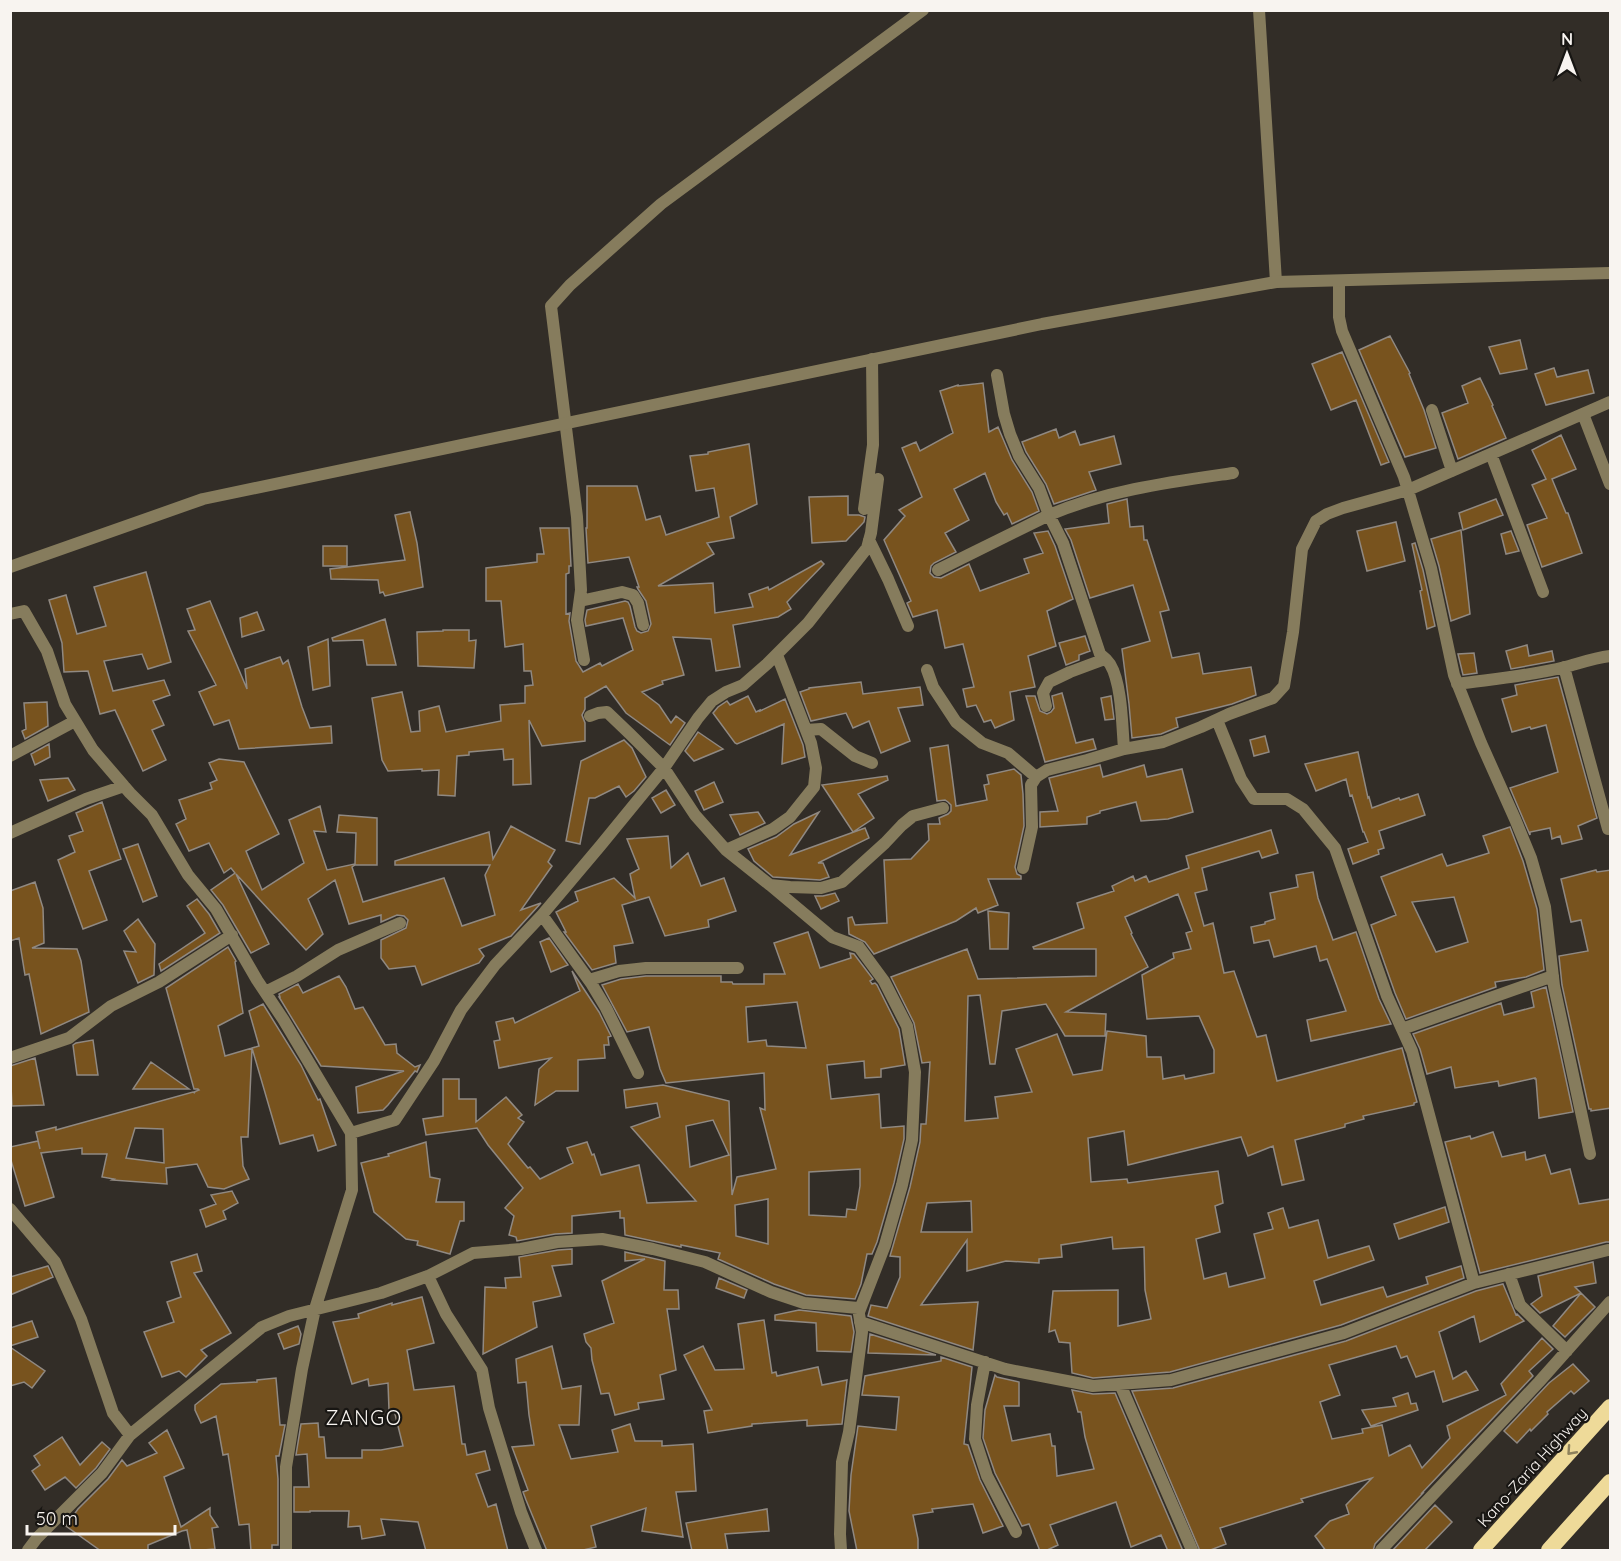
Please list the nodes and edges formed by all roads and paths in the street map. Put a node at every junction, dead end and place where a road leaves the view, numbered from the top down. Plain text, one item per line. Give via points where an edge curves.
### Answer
1 (923, 10) edge
2 (1259, 10) edge
3 (1611, 273) edge
4 (1339, 281) junction
5 (1276, 282) junction
6 (872, 359) junction
7 (997, 375) dead end
8 (1611, 402) edge
9 (1432, 410) dead end
10 (1583, 414) junction
11 (565, 423) junction
12 (1491, 454) junction
13 (1452, 471) junction
14 (1233, 473) dead end
15 (878, 479) dead end
16 (1611, 484) edge
17 (1408, 490) junction
18 (864, 509) dead end
19 (1049, 515) junction
20 (869, 540) junction
21 (10, 567) edge
22 (938, 570) dead end
23 (1543, 592) dead end
24 (580, 600) junction
25 (10, 614) edge
26 (643, 625) dead end
27 (908, 626) dead end
28 (777, 655) junction
29 (1611, 656) edge
30 (1106, 659) junction
31 (584, 660) dead end
32 (1564, 667) junction
33 (927, 670) dead end
34 (1457, 684) junction
35 (1046, 706) dead end
36 (591, 716) dead end
37 (1216, 720) junction
38 (75, 722) junction
39 (806, 730) junction
40 (1124, 749) junction
41 (10, 756) edge
42 (872, 763) dead end
43 (664, 768) junction
44 (1036, 777) junction
45 (124, 786) junction
46 (943, 808) dead end
47 (1608, 829) dead end
48 (10, 833) edge
49 (726, 850) junction
50 (1023, 868) dead end
51 (770, 885) junction
52 (542, 915) junction
53 (400, 923) dead end
54 (232, 935) junction
55 (738, 968) dead end
56 (1553, 976) junction
57 (589, 980) junction
58 (266, 992) junction
59 (1402, 1029) junction
60 (10, 1058) edge
61 (638, 1072) dead end
62 (351, 1132) junction
63 (1590, 1154) dead end
64 (10, 1209) edge
65 (1608, 1250) dead end
66 (1509, 1274) junction
67 (428, 1276) junction
68 (1474, 1282) junction
69 (1611, 1302) edge
70 (315, 1309) junction
71 (860, 1317) junction
72 (1567, 1351) junction
73 (985, 1362) junction
74 (1120, 1384) junction
75 (1611, 1407) edge
76 (130, 1435) junction
77 (1611, 1482) edge
78 (1016, 1532) dead end
79 (28, 1551) edge
80 (286, 1551) edge
81 (537, 1551) edge
82 (841, 1551) edge
83 (1192, 1551) edge
84 (1380, 1551) edge
85 (1481, 1551) edge
86 (1549, 1551) edge

1 - 11 street via 661,204 551,306
2 - 5 street
3 - 4 street
4 - 5 street
4 - 17 street via 1342,331
5 - 6 street
6 - 11 street
6 - 18 street via 873,445
7 - 19 street via 1010,434
8 - 10 street
9 - 13 street
10 - 12 street
10 - 16 street
11 - 21 street via 203,499
11 - 24 street via 576,517
12 - 13 street
12 - 23 street
13 - 17 street
14 - 19 street via 1127,490
15 - 20 street
17 - 34 street via 1431,568
17 - 37 street via 1342,508 1316,521 1302,549 1284,686 1273,698
19 - 22 street
19 - 30 street via 1063,543 1100,654
20 - 27 street
20 - 28 street via 867,548 808,623
24 - 26 street via 622,592 633,595
24 - 31 street via 578,620
25 - 38 street via 24,611 47,651
28 - 39 street
28 - 43 street via 743,685 712,701
29 - 32 street
30 - 35 street via 1049,682 1043,693
30 - 40 street via 1116,677
32 - 34 street
32 - 47 street
33 - 44 street via 933,687 956,722 982,743 1008,753
34 - 56 street via 1531,858 1545,907
36 - 43 street via 607,712
37 - 40 street via 1163,742
37 - 59 street via 1240,779 1254,799 1287,799 1303,809 1335,848 1368,946
38 - 41 street
38 - 45 street
39 - 42 street via 821,729 855,756
39 - 49 street via 816,768 814,787 790,817
40 - 44 street via 1047,770
43 - 49 street via 695,815
43 - 52 street
44 - 50 street via 1031,785 1032,827
45 - 48 street
45 - 54 street via 152,815
46 - 51 street via 913,816 842,882 821,888
49 - 51 street
51 - 71 street via 832,937 859,947 884,981 907,1026 915,1072 912,1140 885,1245
52 - 57 street
52 - 62 street via 495,965 461,1010 434,1061 395,1120
53 - 58 street via 338,950
54 - 58 street
54 - 60 street via 159,982 111,1006 69,1038
55 - 57 street via 646,968
56 - 59 street
56 - 63 street
57 - 61 street
58 - 62 street
59 - 68 street via 1412,1052
62 - 70 street via 352,1190
64 - 76 street via 55,1262 81,1319 114,1413
65 - 66 street
66 - 68 street
66 - 72 street via 1520,1305
67 - 70 street via 381,1293
67 - 71 street via 473,1253 602,1239 705,1262 804,1303 858,1308
67 - 81 street via 446,1314 482,1370 489,1408
68 - 74 street via 1344,1333 1171,1380
69 - 72 street
70 - 76 street via 262,1327
70 - 80 street via 286,1467
71 - 73 street
71 - 82 street via 861,1343 842,1462
72 - 84 street
73 - 74 street via 1093,1386
73 - 78 street via 976,1405 975,1439 987,1476
74 - 83 street
75 -> 85 highway, Kano-Zaria Highway
76 - 79 street via 102,1473
77 - 86 highway

